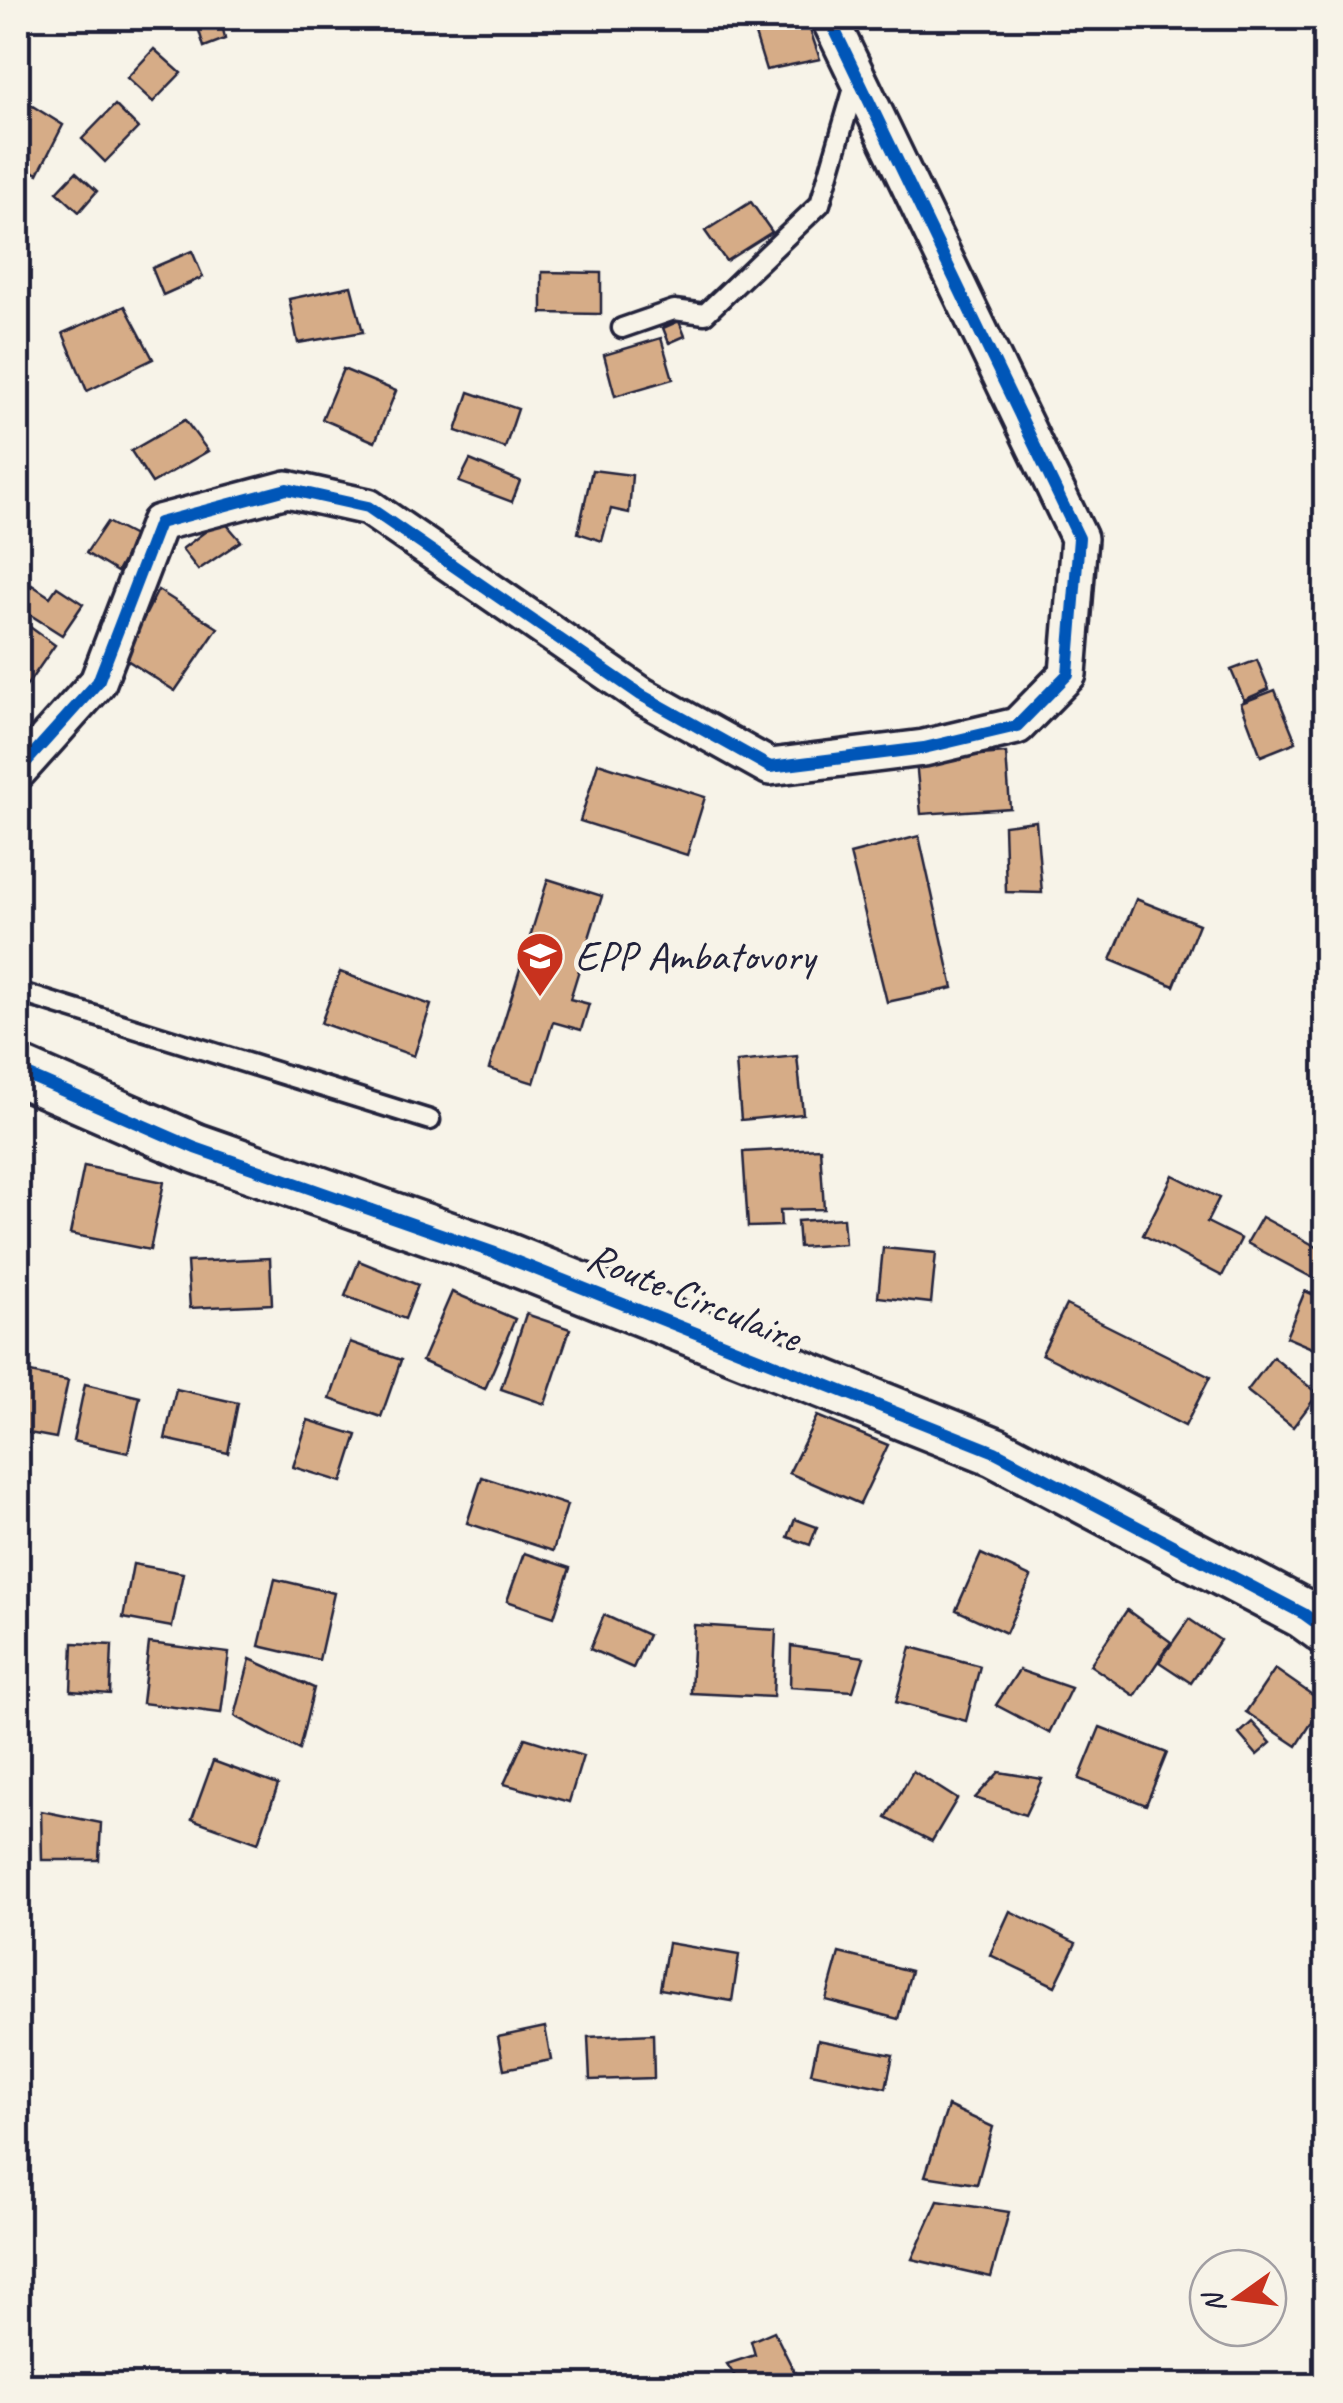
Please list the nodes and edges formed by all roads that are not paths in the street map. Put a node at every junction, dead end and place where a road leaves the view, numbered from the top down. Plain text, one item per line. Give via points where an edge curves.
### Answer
1 (830, 18) edge
2 (857, 75) junction
3 (622, 328) dead end
4 (18, 772) edge
5 (18, 992) edge
6 (18, 1071) edge
7 (430, 1120) dead end
8 (1326, 1630) edge

1 - 2 street
2 - 3 lane via 820,204 705,314 674,310
2 - 4 street via 1078,538 1068,674 1017,726 924,748 770,766 641,696 368,507 286,489 160,523 98,682
5 - 7 lane
6 - 8 street, Route Circulaire via 194,1148 496,1253 995,1452

